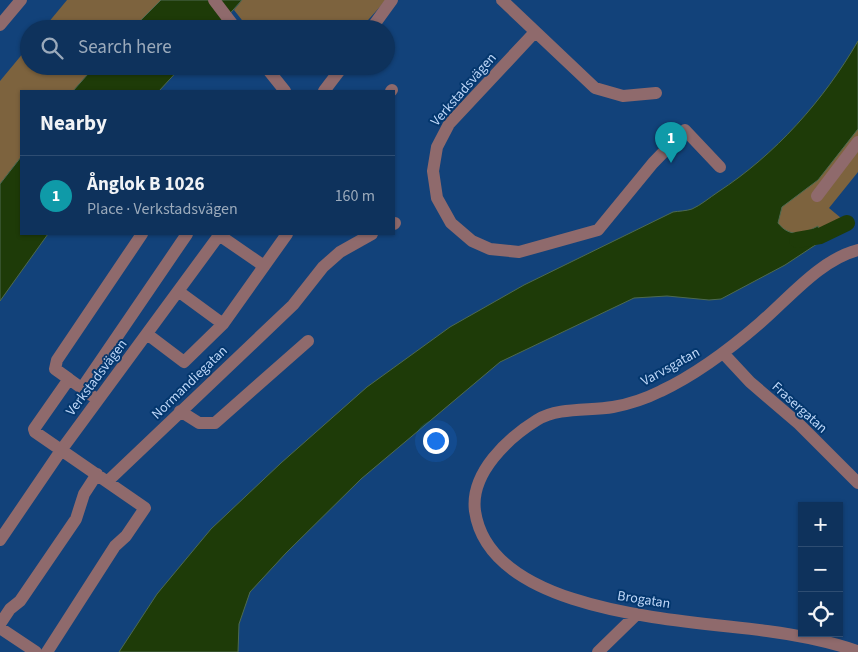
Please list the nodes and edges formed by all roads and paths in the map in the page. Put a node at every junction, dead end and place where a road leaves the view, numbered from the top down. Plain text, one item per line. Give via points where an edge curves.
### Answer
1 (21, 0) edge
2 (214, 0) edge
3 (392, 0) edge
4 (502, 0) edge
5 (229, 20) edge
6 (378, 20) edge
7 (0, 24) edge
8 (535, 32) junction
9 (272, 75) edge
10 (336, 75) edge
11 (284, 90) edge
12 (325, 90) edge
13 (656, 92) dead end
14 (858, 142) edge
15 (720, 167) dead end
16 (817, 196) dead end
17 (141, 235) edge
18 (186, 235) edge
19 (219, 235) edge
20 (221, 235) edge
21 (286, 235) edge
22 (370, 235) edge
23 (858, 250) edge
24 (264, 266) junction
25 (178, 291) junction
26 (223, 324) junction
27 (147, 334) junction
28 (308, 341) dead end
29 (723, 353) junction
30 (69, 379) junction
31 (82, 388) junction
32 (98, 400) junction
33 (180, 411) junction
34 (62, 449) junction
35 (97, 474) junction
36 (108, 481) junction
37 (858, 483) edge
38 (474, 502) joint
39 (0, 540) edge
40 (636, 615) junction
41 (0, 624) edge
42 (0, 628) edge
43 (856, 651) edge
44 (36, 652) edge
45 (47, 652) edge
46 (598, 652) edge

1 - 7 street
2 - 5 street
3 - 6 street
4 - 8 street
8 - 13 street via 595,88 624,96
8 - 15 street, Verkstadsvägen via 444,130 436,147 433,181 437,198 458,230 481,246 499,251 528,251 598,230 685,130
9 - 11 street
10 - 12 street
14 - 16 street
17 - 30 street via 57,360 55,369
18 - 31 street
19 - 25 street, Verkstadsvägen
20 - 24 street
21 - 24 street
22 - 33 street, Normandiegatan via 335,257 292,305
23 - 29 street, Varvsgatan via 832,260
24 - 26 street
25 - 26 street
25 - 27 street, Verkstadsvägen
26 - 27 street via 184,362
27 - 32 street, Verkstadsvägen
28 - 33 street via 216,423 199,423
29 - 37 street, Frasergatan
29 - 38 street, Varvsgatan via 661,391 637,401 539,419 497,454 485,469
30 - 31 street
30 - 34 street via 34,429
31 - 32 street
32 - 34 street, Verkstadsvägen
33 - 36 street, Normandiegatan
34 - 35 street
34 - 39 street, Verkstadsvägen
35 - 36 street
35 - 41 street via 84,494 76,519 20,601
36 - 45 street via 145,508 126,536 114,546
38 - 40 street, Brogatan via 485,538 495,552 523,576 568,598
40 - 43 street, Brogatan via 771,631
40 - 46 street
42 - 44 street

